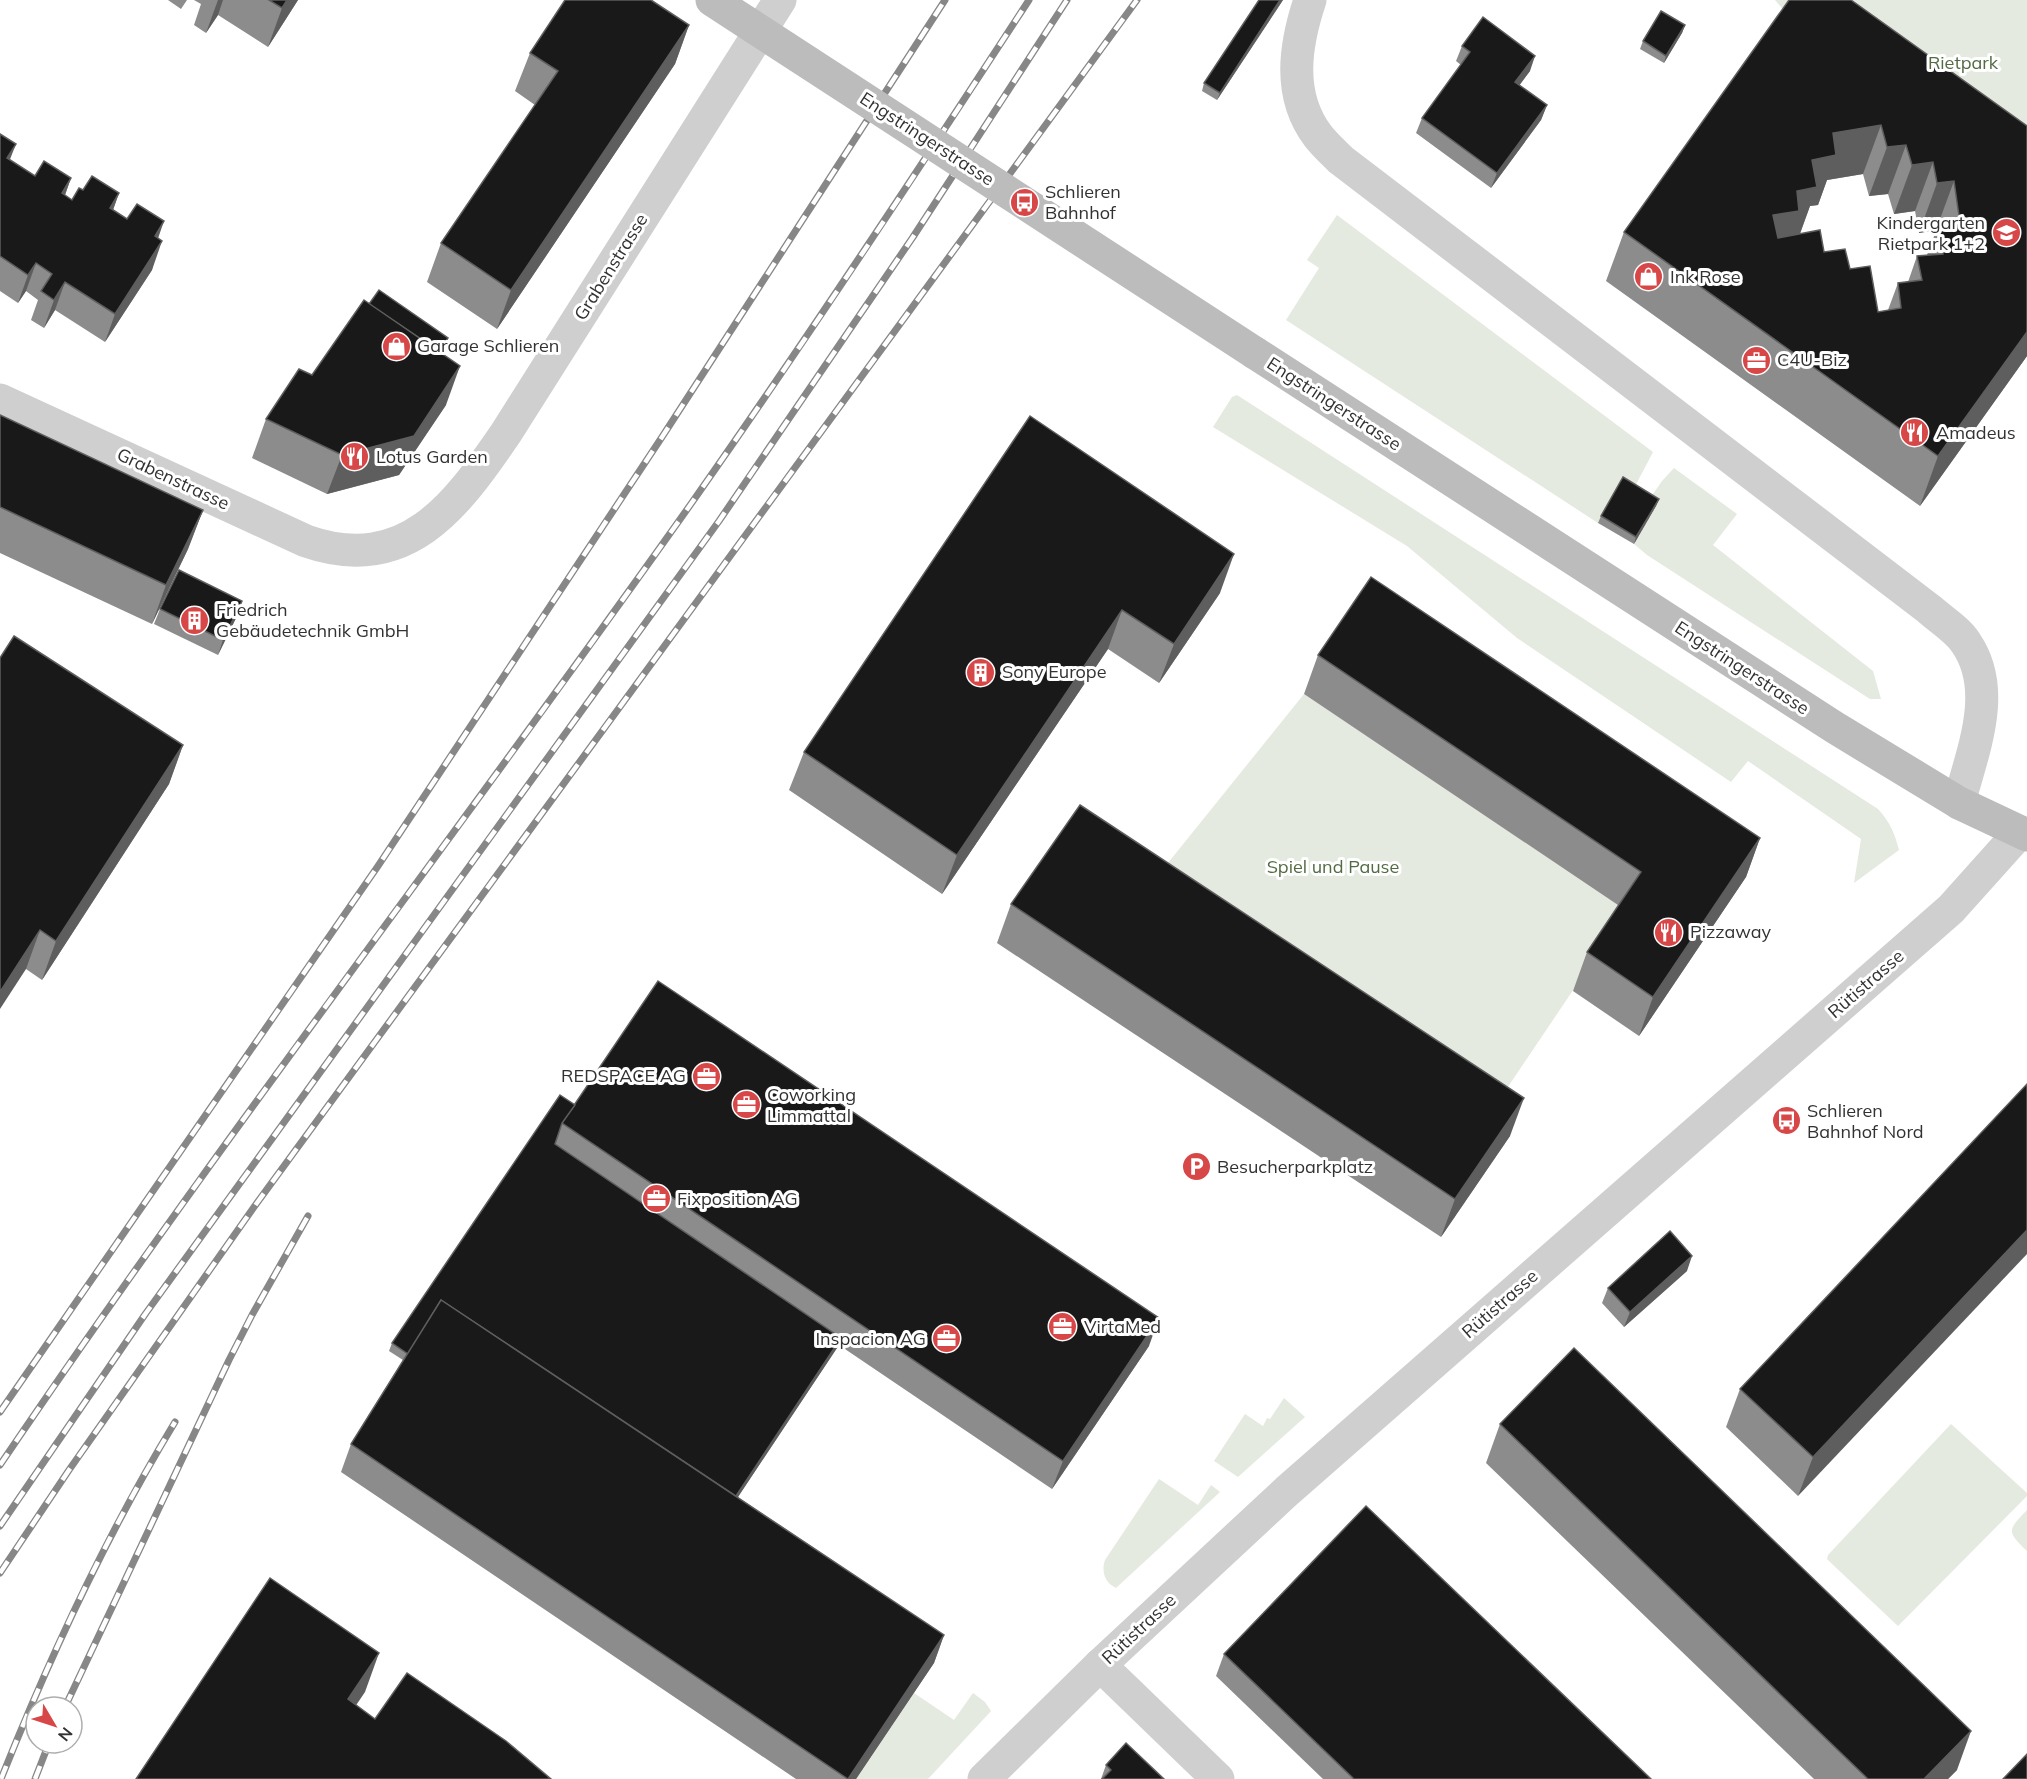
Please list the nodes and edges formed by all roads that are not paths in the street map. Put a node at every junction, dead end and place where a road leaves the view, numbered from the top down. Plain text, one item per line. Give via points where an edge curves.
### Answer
1 (712, 0) edge
2 (780, 0) edge
3 (1310, 0) edge
4 (0, 400) edge
5 (1959, 803) junction
6 (2023, 834) edge
7 (1100, 1665) junction
8 (984, 1779) edge
9 (1218, 1779) edge

1 - 5 main road, Engstringerstrasse, bridge via 1834,727
2 - 4 street, Grabenstrasse via 489,458 446,511 423,530 372,550 343,550 316,544
3 - 5 street via 1296,55 1296,83 1303,108 1318,136 1341,160 1966,641 1977,662 1983,687 1982,712
5 - 6 main road, Engstringerstrasse
6 - 7 street, Rütistrasse via 1951,909 1358,1427
7 - 8 street, Rütistrasse
7 - 9 street

